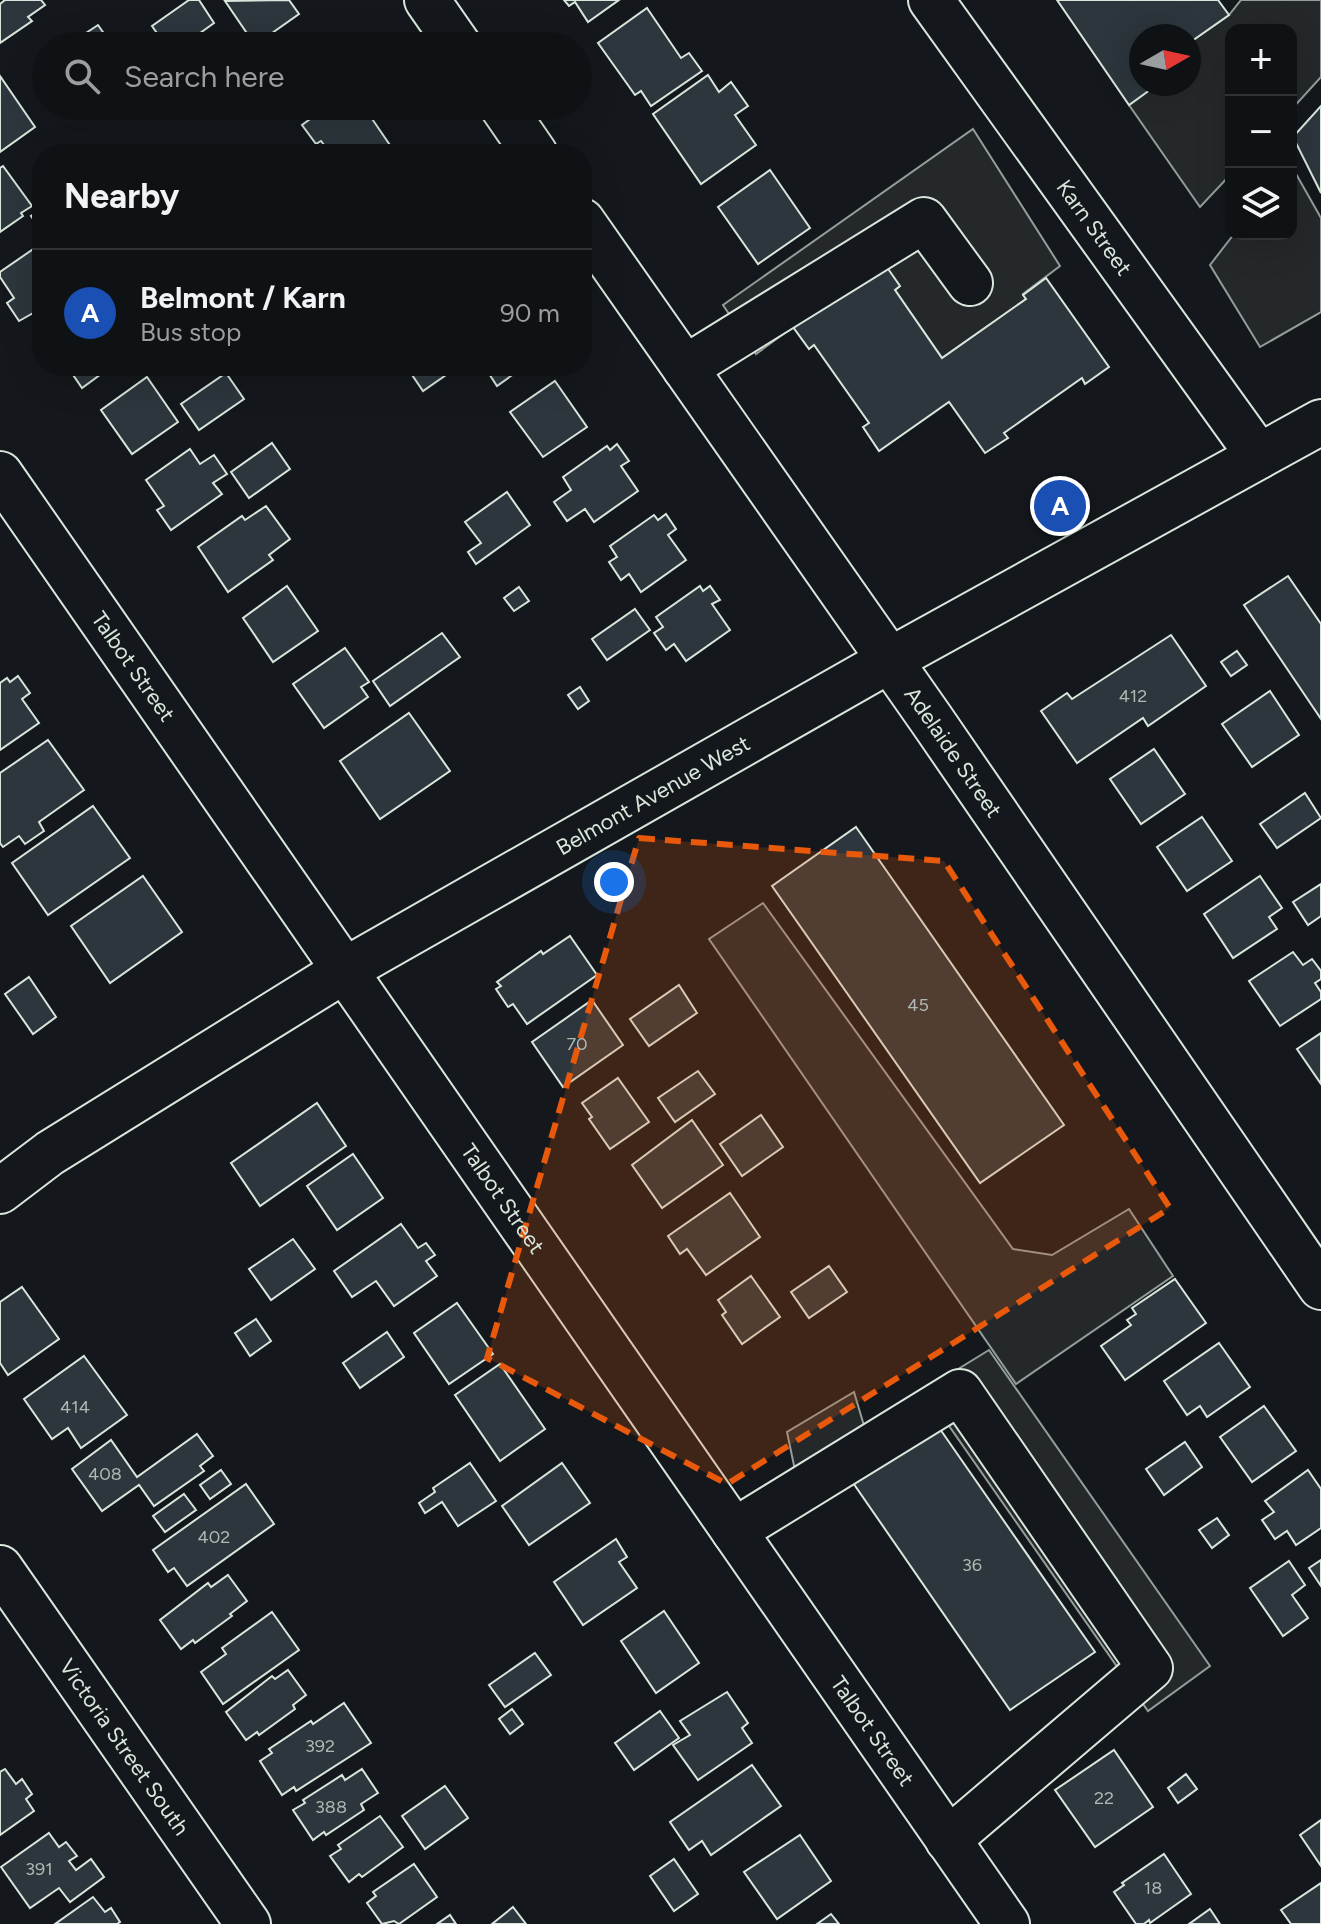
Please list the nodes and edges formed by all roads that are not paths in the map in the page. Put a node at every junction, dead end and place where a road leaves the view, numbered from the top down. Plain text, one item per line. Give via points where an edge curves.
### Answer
1 (427, 0) edge
2 (931, 0) edge
3 (449, 32) edge
4 (512, 120) edge
5 (528, 144) edge
6 (592, 235) edge
7 (970, 283) dead end
8 (685, 368) junction
9 (1321, 422) edge
10 (1259, 456) junction
11 (0, 474) edge
12 (890, 660) junction
13 (345, 970) junction
14 (0, 1191) edge
15 (1321, 1287) edge
16 (734, 1531) junction
17 (0, 1568) edge
18 (948, 1840) junction
19 (248, 1924) edge
20 (1007, 1924) edge

1 - 3 street
2 - 10 street, Karn Street
4 - 5 street
6 - 8 street, Adelaide Street
7 - 8 street via 924,220
8 - 12 street, Adelaide Street
9 - 10 street, Belmont Avenue West
10 - 12 street, Belmont Avenue West
11 - 13 street, Talbot Street
12 - 13 street, Belmont Avenue West
12 - 15 street, Adelaide Street
13 - 14 street, Belmont Avenue West via 50,1153
13 - 16 street, Talbot Street
16 - 18 street, Talbot Street
16 - 18 street via 960,1392 1150,1668
17 - 19 street, Victoria Street South
18 - 20 street, Talbot Street

